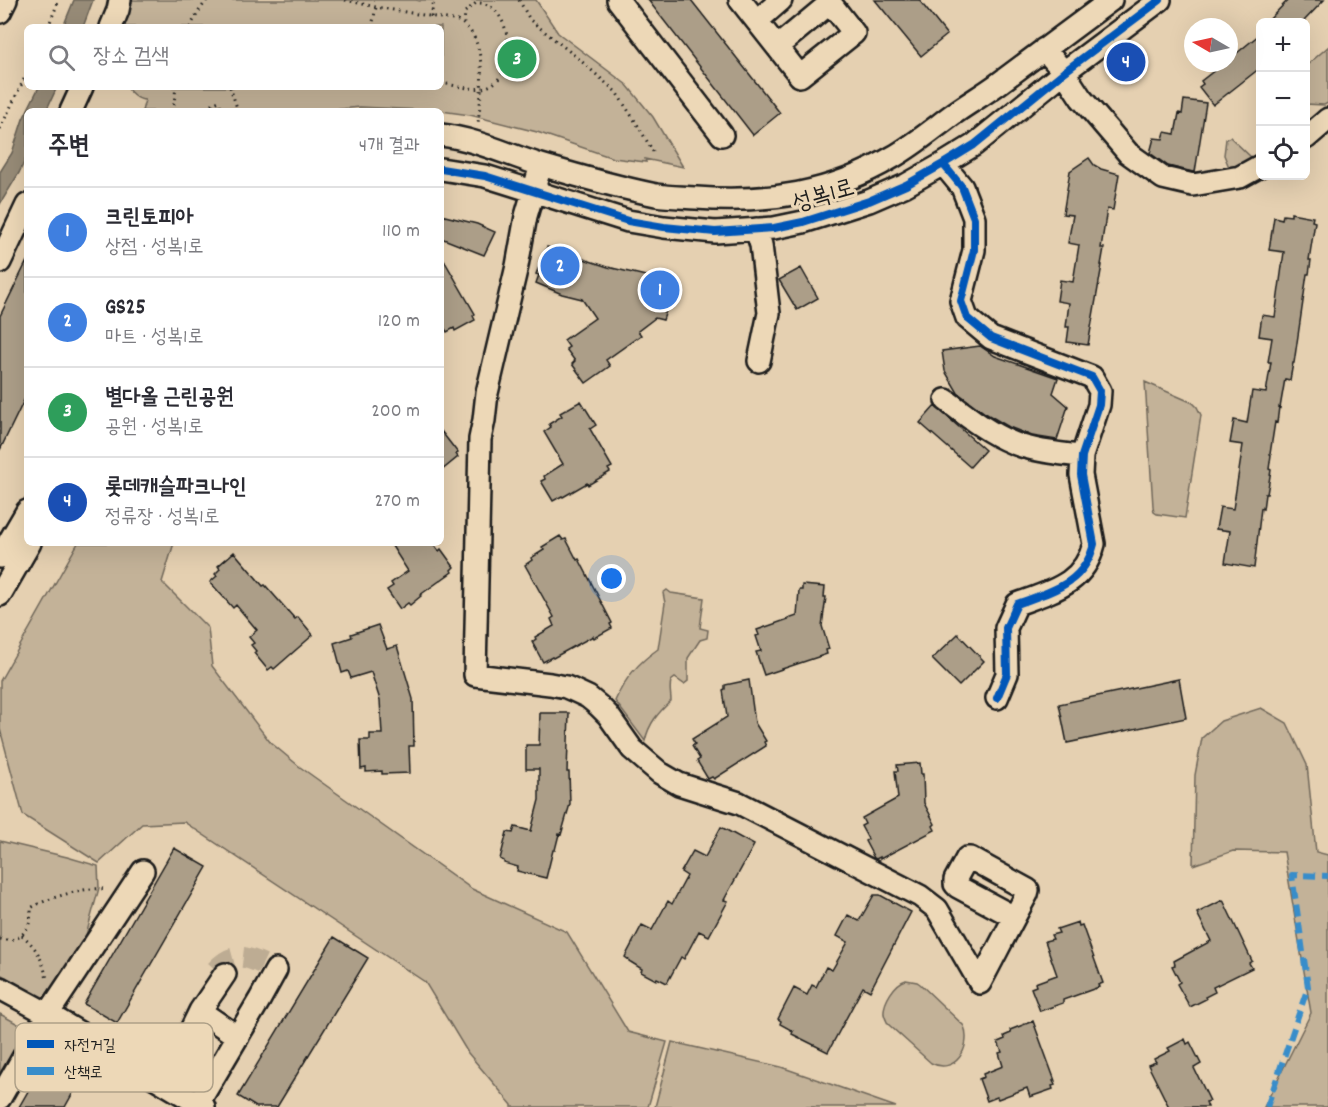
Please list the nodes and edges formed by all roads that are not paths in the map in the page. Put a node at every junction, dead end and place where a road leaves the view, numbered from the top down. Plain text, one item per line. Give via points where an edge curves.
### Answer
1 (6, 0) edge
2 (120, 0) edge
3 (618, 0) edge
4 (740, 0) edge
5 (781, 0) edge
6 (1111, 0) edge
7 (1160, 0) edge
8 (829, 2) edge
9 (0, 12) edge
10 (757, 21) junction
11 (112, 24) edge
12 (777, 47) junction
13 (1044, 49) junction
14 (1064, 72) junction
15 (81, 90) edge
16 (72, 108) edge
17 (1328, 119) edge
18 (1310, 134) edge
19 (444, 135) edge
20 (722, 135) dead end
21 (944, 164) junction
22 (541, 165) junction
23 (1256, 168) edge
24 (444, 169) edge
25 (533, 192) junction
26 (24, 211) edge
27 (756, 229) junction
28 (0, 262) edge
29 (759, 361) dead end
30 (946, 400) dead end
31 (1082, 456) junction
32 (24, 517) edge
33 (25, 546) edge
34 (5, 558) edge
35 (0, 595) edge
36 (0, 609) edge
37 (997, 698) dead end
38 (143, 871) dead end
39 (1014, 917) dead end
40 (276, 970) dead end
41 (225, 974) tunnel mouth
42 (0, 988) edge
43 (200, 1011) junction
44 (48, 1014) junction
45 (43, 1023) edge
46 (63, 1023) edge
47 (194, 1023) edge
48 (238, 1037) junction
49 (15, 1072) edge
50 (213, 1081) edge
51 (176, 1092) edge
52 (207, 1092) edge
53 (0, 1098) edge
54 (199, 1106) edge

1 - 9 street
2 - 11 street
3 - 20 street
4 - 10 street
5 - 10 street
6 - 13 street, 성복1로
7 - 14 street, 성복1로
8 - 12 street
8 - 12 street via 854,33 800,76
10 - 12 street
13 - 14 street
13 - 22 street, 성복1로 via 894,157 827,188 757,200 668,196
14 - 21 street, 성복1로 via 974,145
14 - 23 street via 1128,153 1163,178 1193,185 1240,177
15 - 16 street
17 - 18 street
19 - 22 street, 성복1로 via 476,142
21 - 27 street, 성복1로 via 869,201 803,222
21 - 31 street via 962,187 974,218 974,250 961,301 968,318 991,338 1092,377 1100,391 1099,405
22 - 25 street
24 - 25 street, 성복1로 via 485,176
25 - 27 street, 성복1로 via 637,223 715,232
25 - 39 street via 480,439 475,675 566,687 588,697 608,715 641,758 660,773 679,784 739,803 920,896 937,909 980,983
26 - 28 street
27 - 29 street via 769,313
30 - 31 street via 984,429 1014,444
31 - 37 street via 1081,475 1094,544 1091,555 1082,572 1057,589 1017,604 1006,628 1008,674
32 - 34 street
33 - 34 street
34 - 35 street
34 - 36 street
38 - 44 street
40 - 48 street
41 - 43 street
42 - 44 street
43 - 47 street
43 - 48 street
44 - 45 street
44 - 46 street
48 - 50 street
49 - 53 street
51 - 54 street
52 - 54 street

